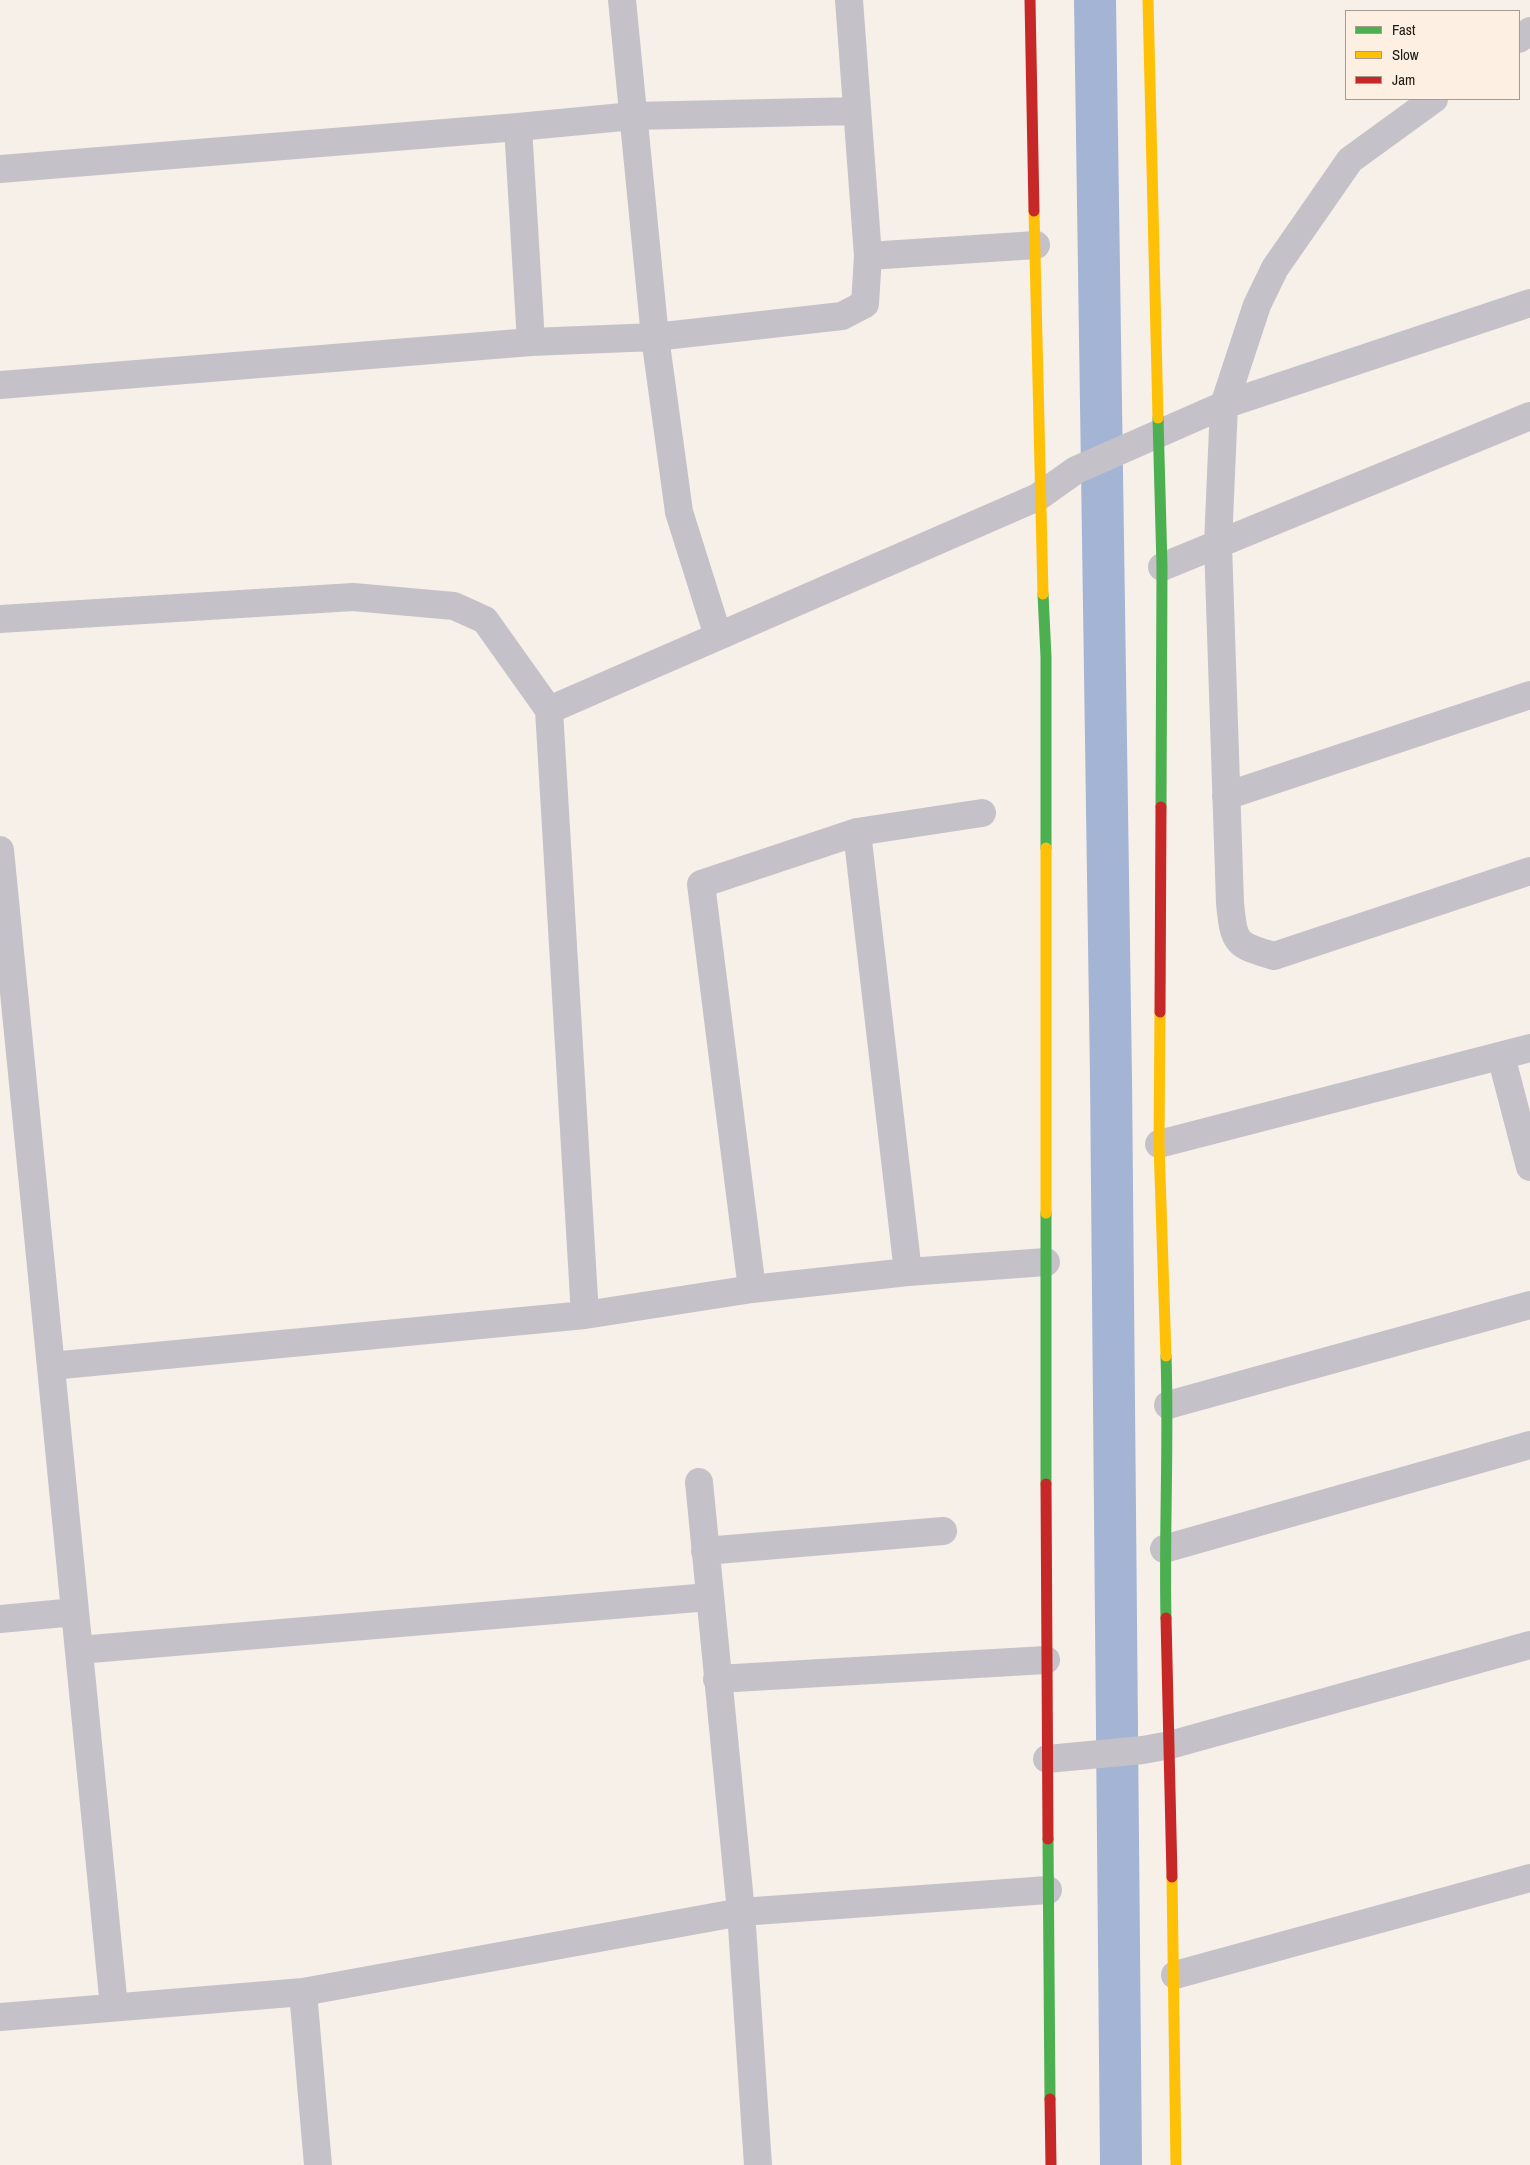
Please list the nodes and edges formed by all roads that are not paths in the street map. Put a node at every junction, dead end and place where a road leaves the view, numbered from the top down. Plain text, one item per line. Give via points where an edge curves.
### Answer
1 (622, 0) edge
2 (850, 0) edge
3 (1030, 0) edge
4 (1148, 0) edge
5 (1433, 100) edge
6 (857, 111) junction
7 (633, 116) junction
8 (518, 127) junction
9 (0, 169) edge
10 (1036, 245) junction
11 (868, 256) junction
12 (1530, 303) edge
13 (655, 337) junction
14 (531, 342) junction
15 (0, 385) edge
16 (1224, 405) junction
17 (1530, 416) edge
18 (1152, 435) junction
19 (1038, 497) junction
20 (1218, 544) junction
21 (1162, 567) junction
22 (0, 619) edge
23 (718, 636) junction
24 (1530, 695) edge
25 (548, 710) junction
26 (1226, 796) junction
27 (982, 813) dead end
28 (857, 832) junction
29 (0, 850) edge
30 (1530, 871) edge
31 (1530, 1048) edge
32 (1501, 1056) junction
33 (1159, 1144) junction
34 (1530, 1167) edge
35 (1046, 1262) junction
36 (908, 1272) junction
37 (752, 1288) junction
38 (1530, 1305) edge
39 (585, 1315) junction
40 (51, 1366) junction
41 (1168, 1405) junction
42 (1530, 1445) edge
43 (699, 1482) dead end
44 (943, 1532) dead end
45 (1164, 1549) junction
46 (705, 1552) junction
47 (709, 1597) junction
48 (75, 1612) junction
49 (0, 1619) edge
50 (1530, 1645) edge
51 (79, 1650) junction
52 (1046, 1660) junction
53 (717, 1679) junction
54 (1170, 1745) junction
55 (1047, 1759) junction
56 (1530, 1878) edge
57 (1048, 1890) junction
58 (740, 1912) junction
59 (1175, 1975) junction
60 (303, 1992) junction
61 (114, 2007) junction
62 (0, 2017) edge
63 (318, 2165) edge
64 (758, 2165) edge
65 (1051, 2165) edge
66 (1176, 2165) edge

1 - 7 street
2 - 6 street
3 - 10 street
4 - 18 street
5 - 16 street via 1350,160 1275,268 1257,305
6 - 7 street
6 - 11 street
7 - 8 street
7 - 13 street
8 - 9 street
8 - 14 street
10 - 11 street
10 - 19 street
11 - 13 street via 865,304 842,316
12 - 16 street
13 - 14 street
13 - 23 street via 679,512
14 - 15 street
16 - 18 street
16 - 20 street
17 - 20 street
18 - 19 street via 1076,470
18 - 21 street
19 - 23 street
19 - 35 street via 1046,657
20 - 21 street
20 - 26 street
21 - 33 street
22 - 25 street via 354,597 454,606 485,620
23 - 25 street
24 - 26 street
25 - 39 street
26 - 30 street via 1233,932 1246,948 1274,956
27 - 28 street
28 - 36 street
28 - 37 street via 700,884
29 - 40 street
31 - 32 street
32 - 33 street
32 - 34 street
33 - 41 street
35 - 36 street
35 - 52 street
36 - 37 street
37 - 39 street
38 - 41 street
39 - 40 street
40 - 48 street
41 - 45 street
42 - 45 street
43 - 46 street
44 - 46 street
45 - 54 street
46 - 47 street
47 - 51 street
47 - 53 street
48 - 49 street
48 - 51 street
50 - 54 street
51 - 61 street
52 - 53 street
52 - 55 street
53 - 58 street
54 - 55 street
54 - 59 street
55 - 57 street
56 - 59 street
57 - 58 street
57 - 65 street
58 - 60 street
58 - 64 street
59 - 66 street
60 - 61 street
60 - 63 street
61 - 62 street

